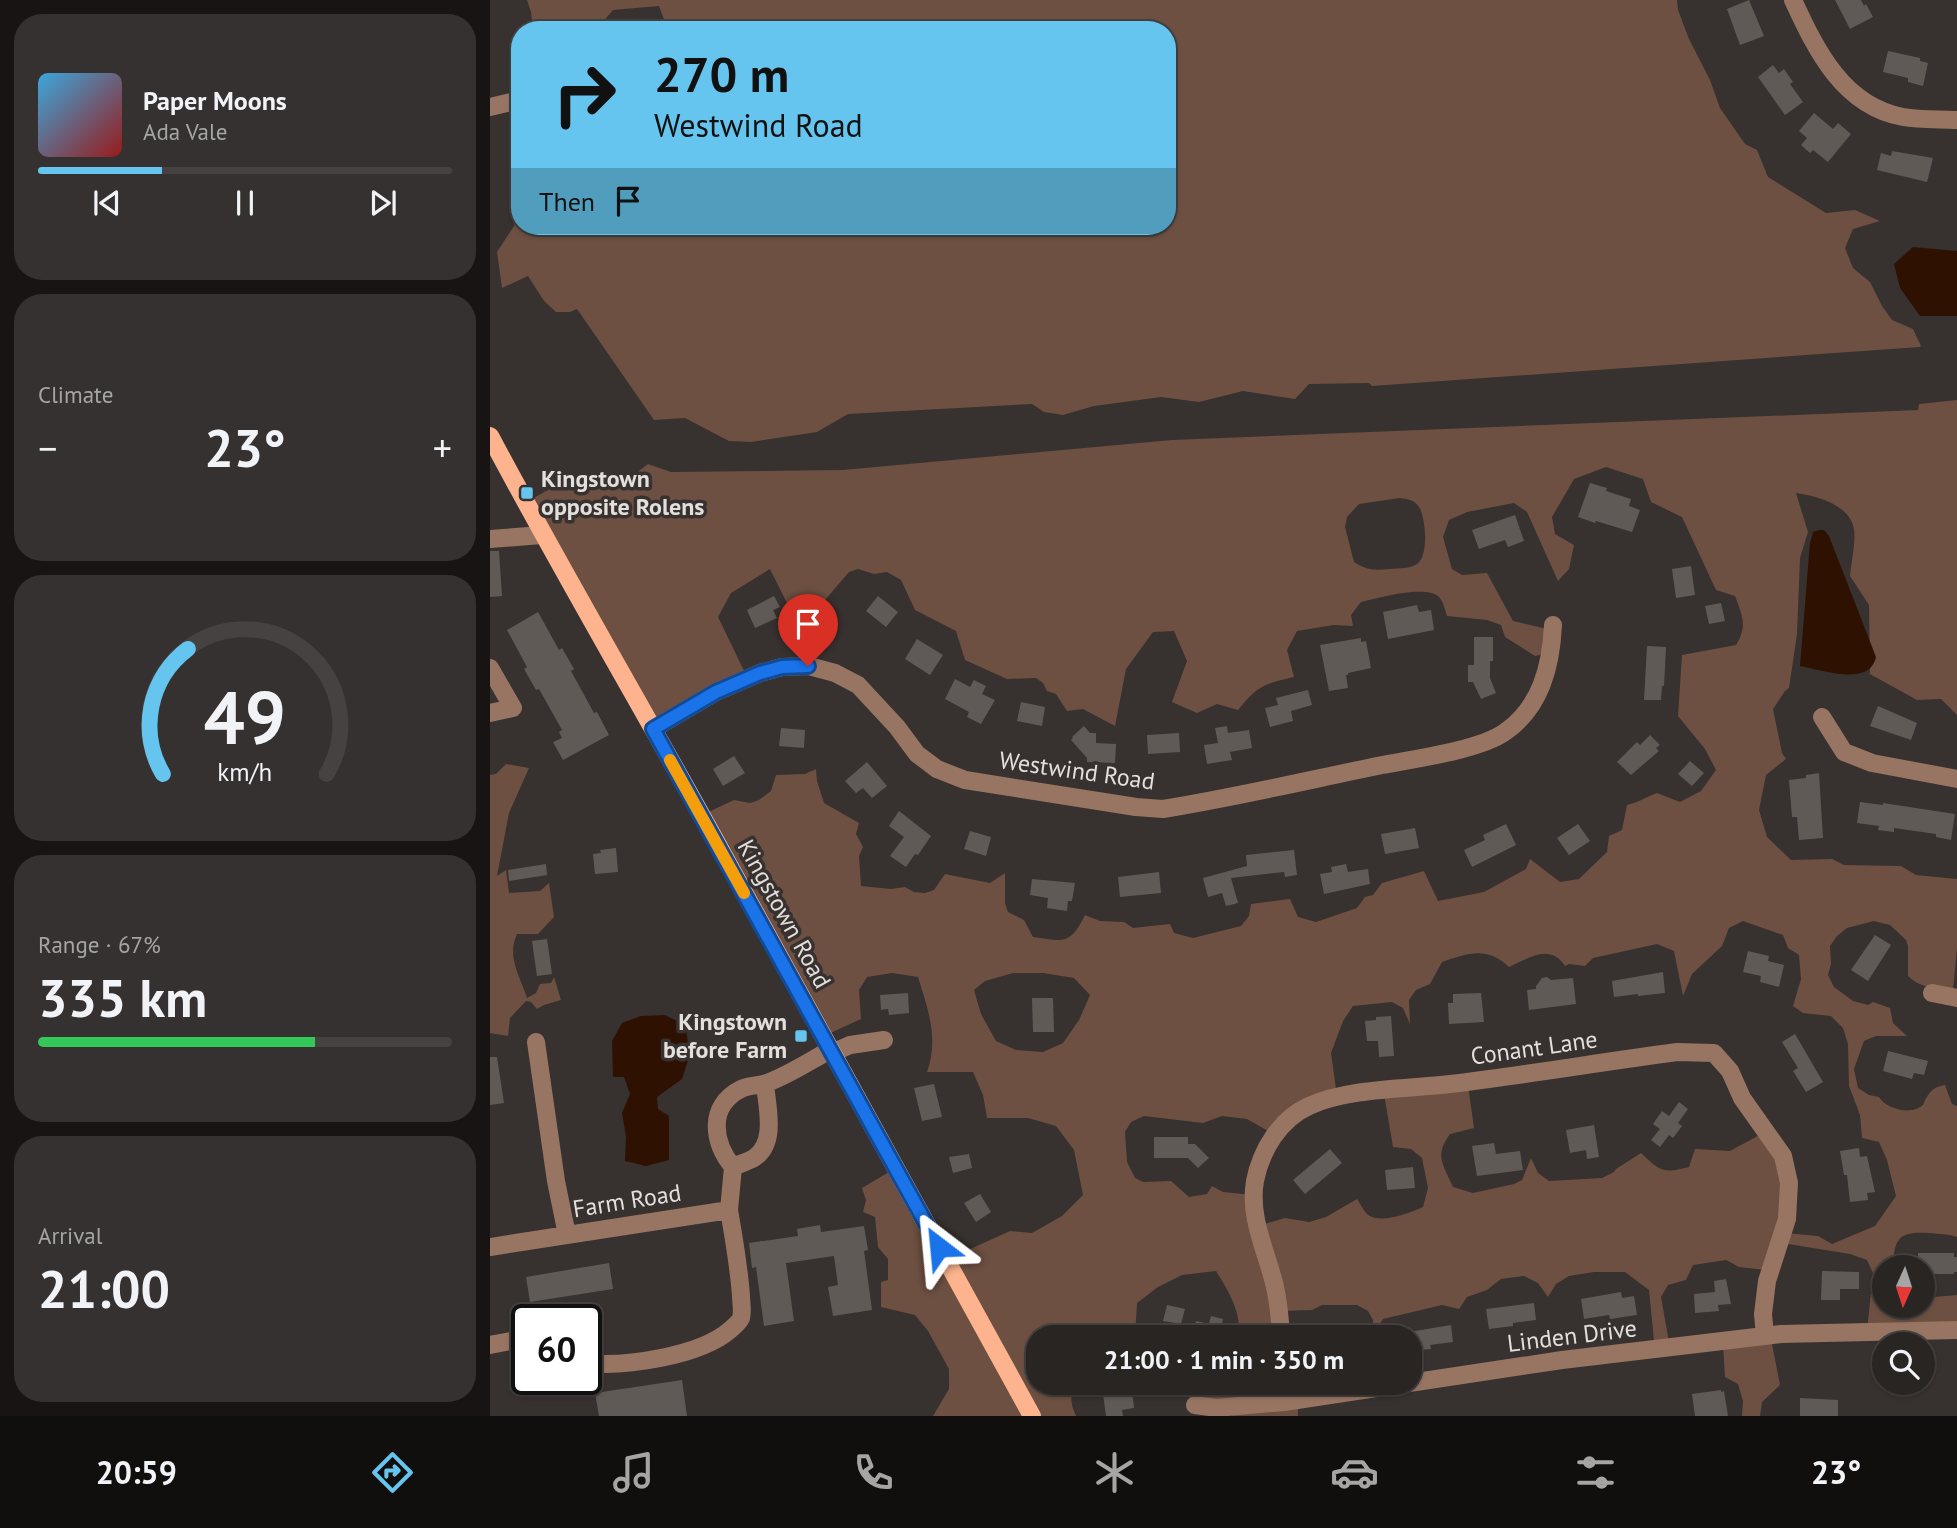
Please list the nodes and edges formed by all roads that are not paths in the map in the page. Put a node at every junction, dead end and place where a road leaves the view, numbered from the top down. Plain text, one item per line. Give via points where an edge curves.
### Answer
1 (1793, 0) edge
2 (511, 102) edge
3 (490, 107) edge
4 (1957, 120) edge
5 (490, 436) edge
6 (542, 534) junction
7 (490, 539) edge
8 (1553, 625) dead end
9 (490, 668) edge
10 (490, 713) edge
11 (1822, 717) dead end
12 (653, 729) junction
13 (1957, 779) edge
14 (1932, 993) dead end
15 (1957, 998) edge
16 (884, 1040) dead end
17 (536, 1042) dead end
18 (831, 1052) junction
19 (765, 1083) junction
20 (733, 1167) junction
21 (729, 1210) junction
22 (567, 1235) junction
23 (490, 1247) edge
24 (1279, 1325) edge
25 (1957, 1331) edge
26 (1765, 1336) junction
27 (511, 1341) edge
28 (490, 1345) edge
29 (602, 1365) edge
30 (1284, 1395) edge
31 (1284, 1402) junction
32 (1195, 1405) dead end
33 (1032, 1416) edge

1 - 4 street via 1826,64 1858,97 1903,117
2 - 3 street
5 - 6 main road, Kingstown Road
6 - 7 street
6 - 12 main road, Kingstown Road
8 - 12 street, Westwind Road via 1547,671 1536,698 1504,734 1421,758 1163,808 964,779 937,769 916,754 858,685 808,666 760,673 716,692
9 - 10 street via 513,708
11 - 13 street via 1844,752 1872,763
12 - 18 main road, Kingstown Road
14 - 15 street
16 - 18 street
17 - 22 street
18 - 19 street
18 - 33 main road, Kingstown Road
19 - 20 street via 767,1140 753,1158
19 - 20 street via 740,1090 721,1108 717,1119 720,1145
20 - 21 street
21 - 22 street, Farm Road
21 - 29 street via 740,1271 738,1323 705,1346
22 - 23 street, Farm Road
24 - 26 street, Conant Lane via 1273,1282 1252,1206 1260,1161 1286,1120 1338,1096 1701,1051 1714,1053 1730,1072 1742,1098 1783,1156 1787,1219 1767,1281
25 - 26 street, Linden Drive
26 - 31 street, Linden Drive via 1562,1360
27 - 28 street
30 - 31 street
31 - 32 street, Linden Drive via 1216,1408

